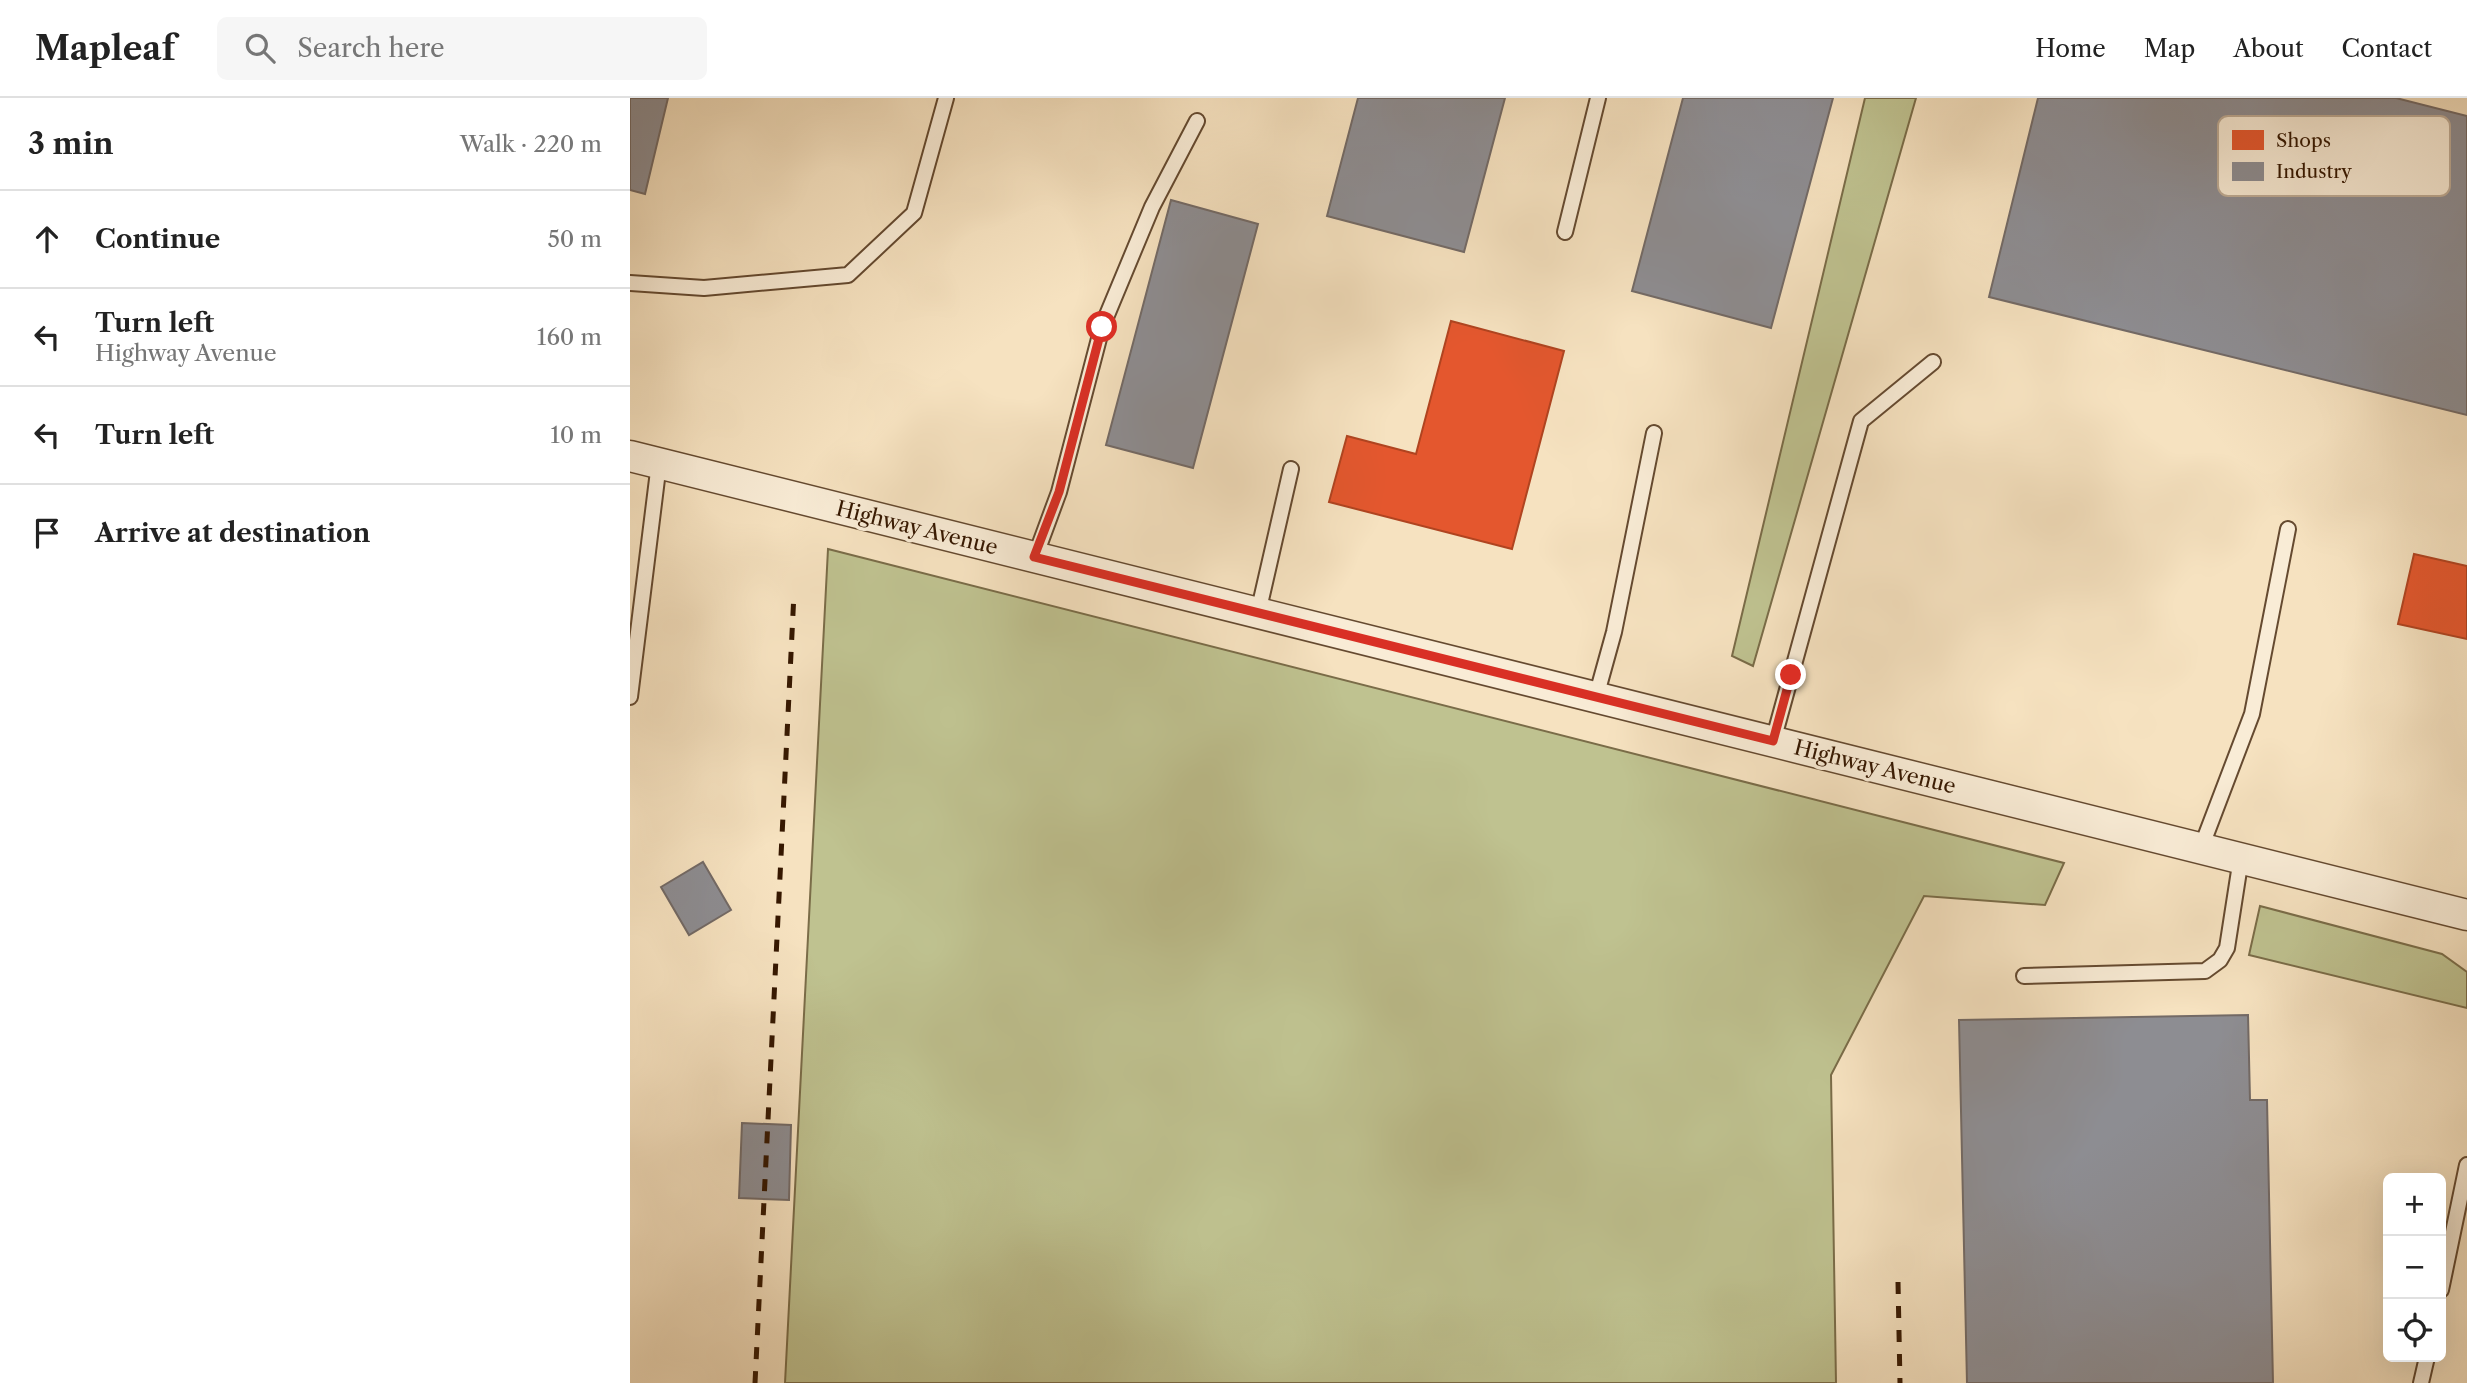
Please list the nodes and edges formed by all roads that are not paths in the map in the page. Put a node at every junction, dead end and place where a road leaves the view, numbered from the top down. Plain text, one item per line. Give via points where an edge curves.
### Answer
1 (946, 98) edge
2 (1598, 98) edge
3 (1198, 121) dead end
4 (1565, 233) dead end
5 (630, 283) edge
6 (1933, 362) dead end
7 (1654, 433) dead end
8 (644, 460) edge
9 (1291, 469) dead end
10 (2288, 529) dead end
11 (1034, 557) junction
12 (1258, 613) junction
13 (630, 697) edge
14 (1596, 697) junction
15 (1773, 741) junction
16 (2201, 848) junction
17 (2241, 858) junction
18 (2467, 915) edge
19 (2024, 976) dead end
20 (2467, 1166) edge
21 (2446, 1266) edge
22 (2426, 1362) edge
23 (2421, 1383) edge

1 - 5 lane via 915,213 848,275 704,288
2 - 4 lane
3 - 11 lane via 1152,207 1102,327 1059,492
6 - 15 lane via 1860,421
7 - 14 lane via 1614,632
8 - 11 street, Highway Avenue
8 - 13 lane
9 - 12 lane
10 - 16 lane via 2252,714
11 - 12 street, Highway Avenue
12 - 14 street, Highway Avenue
14 - 15 street, Highway Avenue
15 - 16 street, Highway Avenue
16 - 17 street, Highway Avenue
17 - 18 street, Highway Avenue
17 - 19 lane via 2227,948 2205,971
20 - 21 lane
22 - 23 lane

